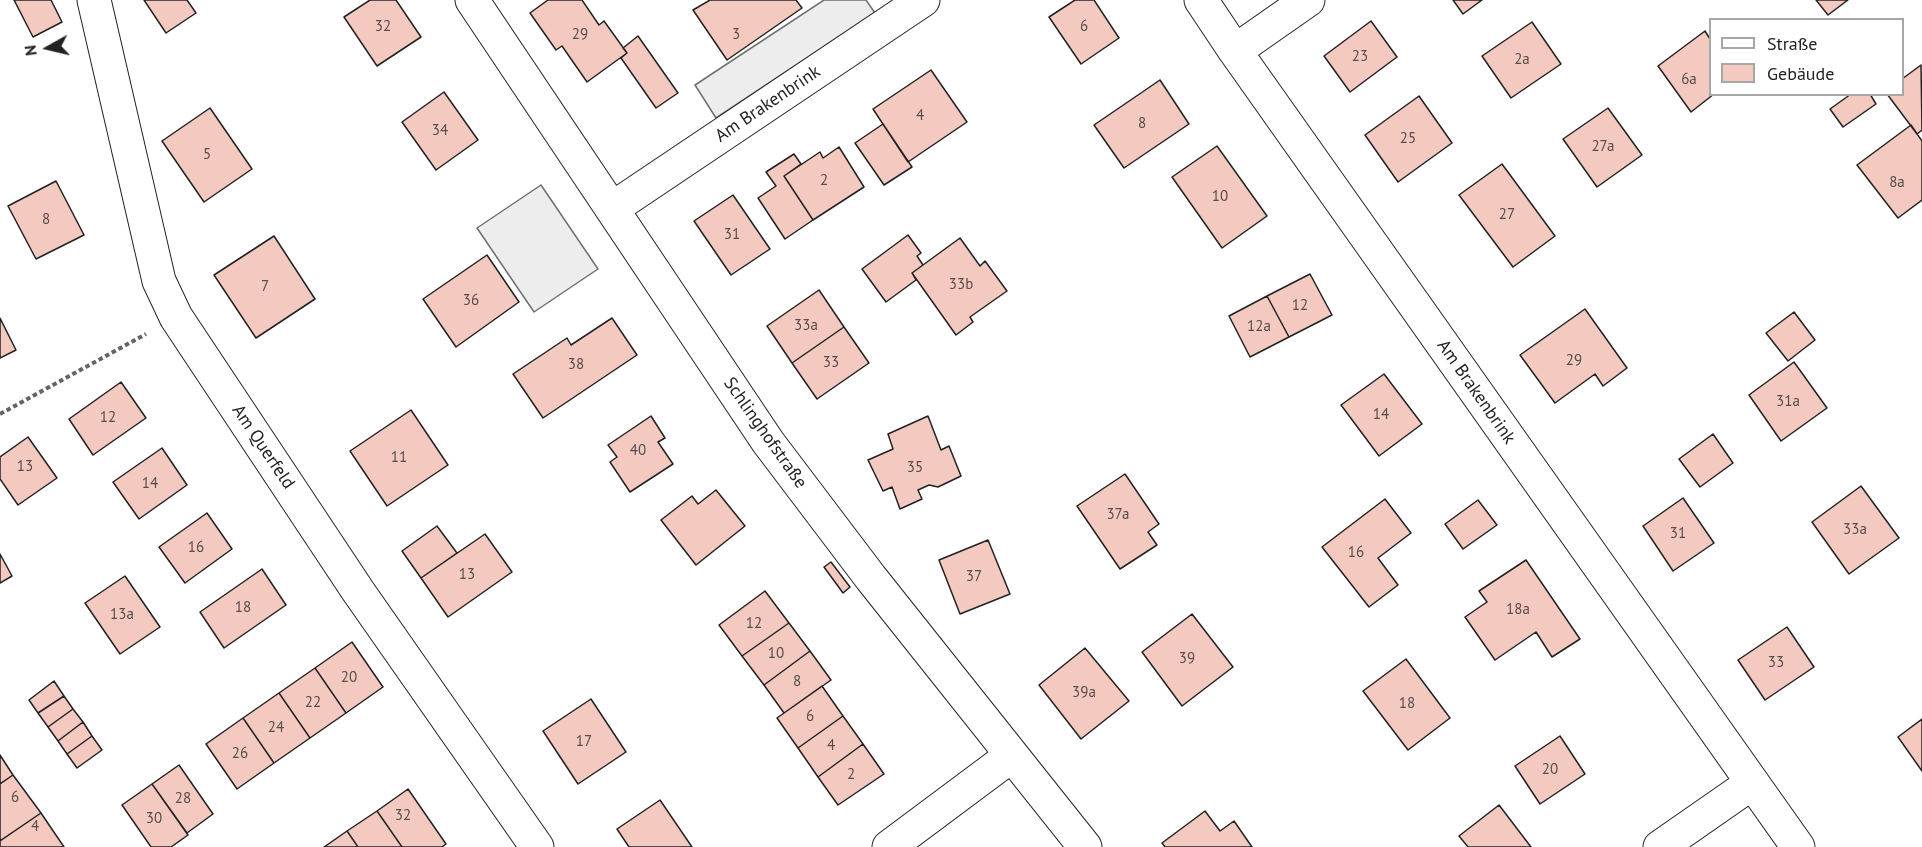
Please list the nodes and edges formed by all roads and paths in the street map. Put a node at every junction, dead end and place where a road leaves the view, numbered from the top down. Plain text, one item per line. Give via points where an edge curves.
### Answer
1 (94, 0) edge
2 (472, 0) edge
3 (923, 0) edge
4 (1201, 0) edge
5 (1308, 0) edge
6 (1235, 51) junction
7 (613, 208) junction
8 (176, 317) junction
9 (0, 414) edge
10 (1011, 756) junction
11 (1752, 783) junction
12 (537, 847) edge
13 (889, 847) edge
14 (1085, 847) edge
15 (1660, 847) edge
16 (1798, 847) edge

1 - 8 street, Am Querfeld via 159,281
2 - 7 street, Schlinghofstraße
3 - 7 street, Am Brakenbrink
4 - 6 street, Am Brakenbrink
5 - 6 street
6 - 11 street, Am Brakenbrink
7 - 10 street, Schlinghofstraße via 768,442
8 - 9 path
8 - 12 street, Am Querfeld via 358,591
10 - 13 street
10 - 14 street, Schlinghofstraße
11 - 15 street
11 - 16 street, Am Brakenbrink

